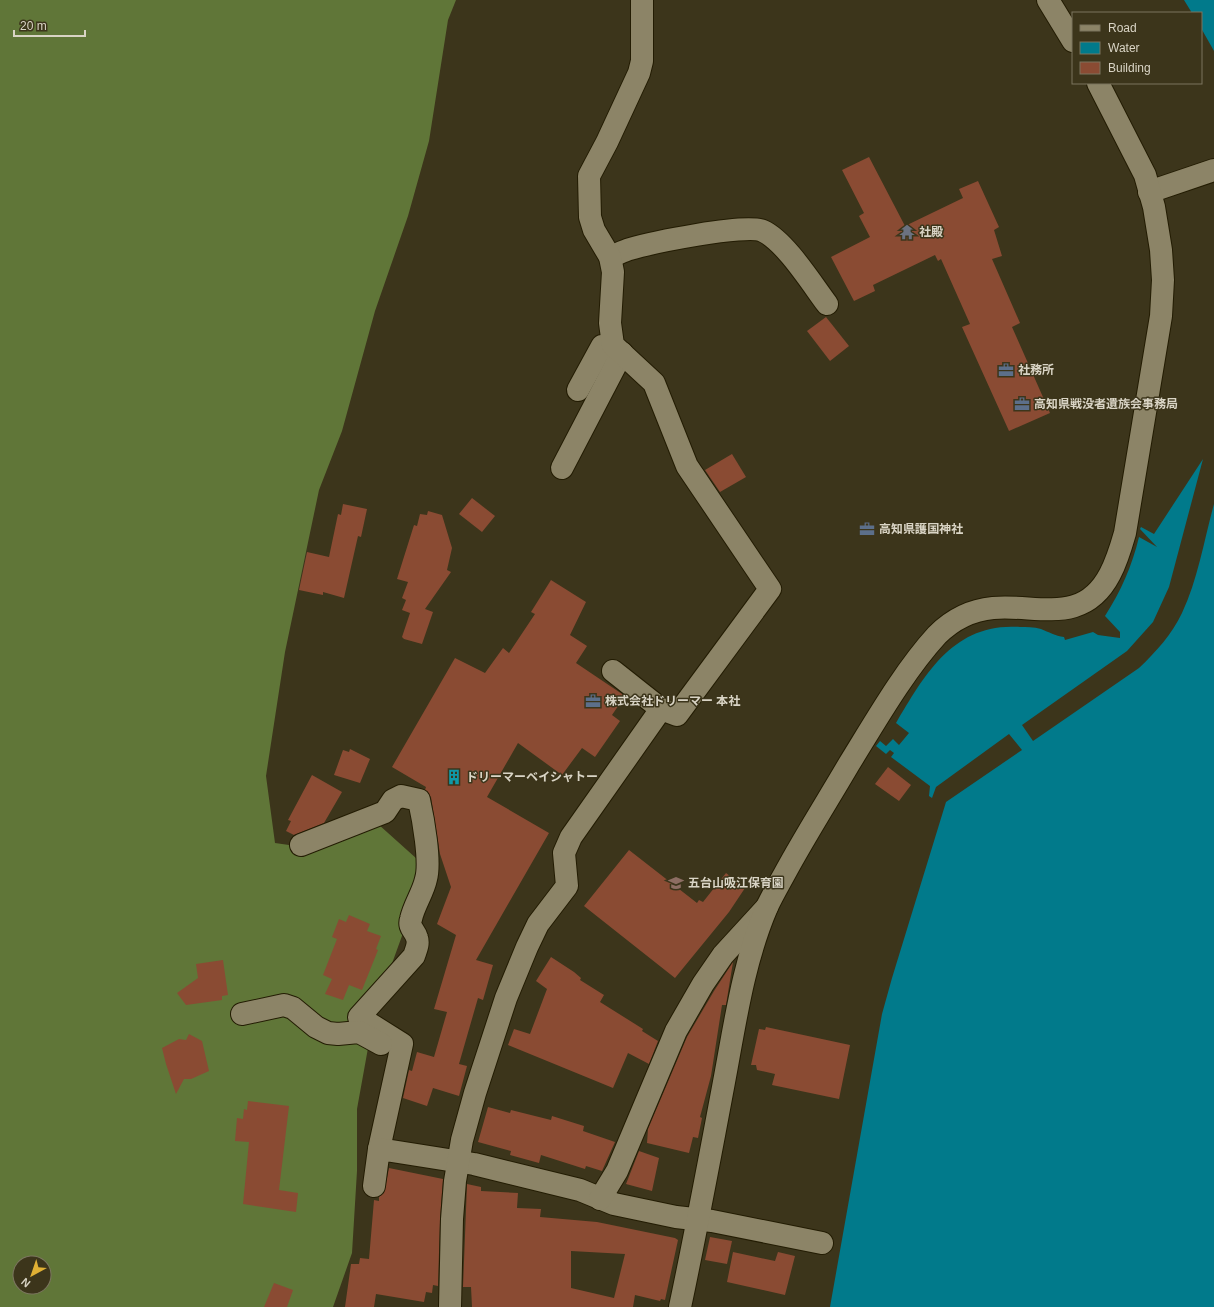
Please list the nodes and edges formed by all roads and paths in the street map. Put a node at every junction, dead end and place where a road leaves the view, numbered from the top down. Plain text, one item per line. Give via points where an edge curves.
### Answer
1 (642, 0) edge
2 (1048, 0) edge
3 (1072, 39) edge
4 (1099, 84) edge
5 (1214, 170) edge
6 (1149, 192) junction
7 (610, 257) junction
8 (827, 304) dead end
9 (617, 349) junction
10 (578, 390) dead end
11 (562, 468) dead end
12 (613, 671) dead end
13 (661, 709) junction
14 (301, 845) dead end
15 (766, 907) junction
16 (242, 1014) dead end
17 (400, 1054) junction
18 (379, 1149) junction
19 (458, 1161) junction
20 (374, 1186) dead end
21 (600, 1199) junction
22 (698, 1220) junction
23 (822, 1243) dead end
24 (450, 1307) edge
25 (680, 1307) edge

1 - 7 street via 642,62 589,176 590,217 594,230
2 - 3 street
4 - 6 street via 1145,175
5 - 6 street
6 - 15 street via 1162,250 1164,280 1161,316 1125,533 1110,575 1099,590 1076,606 1046,611 994,608 978,611 950,624 937,635 872,726
7 - 8 street via 629,249 704,234 735,229 762,230 780,244
7 - 9 street via 613,272 610,323
9 - 10 street via 602,346
9 - 11 street
9 - 13 street via 654,383 687,466 770,589 677,715
12 - 13 street
13 - 19 street via 566,847 564,866 567,886 538,924 517,968 475,1093
14 - 17 street via 385,812 393,800 401,796 419,800 425,828 428,870 410,920 411,930 418,944 414,956 359,1017 402,1044
15 - 21 street via 723,955 687,1010 617,1171
15 - 22 street via 746,970
16 - 17 street via 284,1005 293,1008 316,1027 328,1033 358,1032
17 - 18 street
18 - 19 street
18 - 20 street
19 - 21 street via 580,1190
19 - 24 street via 452,1219
21 - 22 street
22 - 23 street
22 - 25 street

